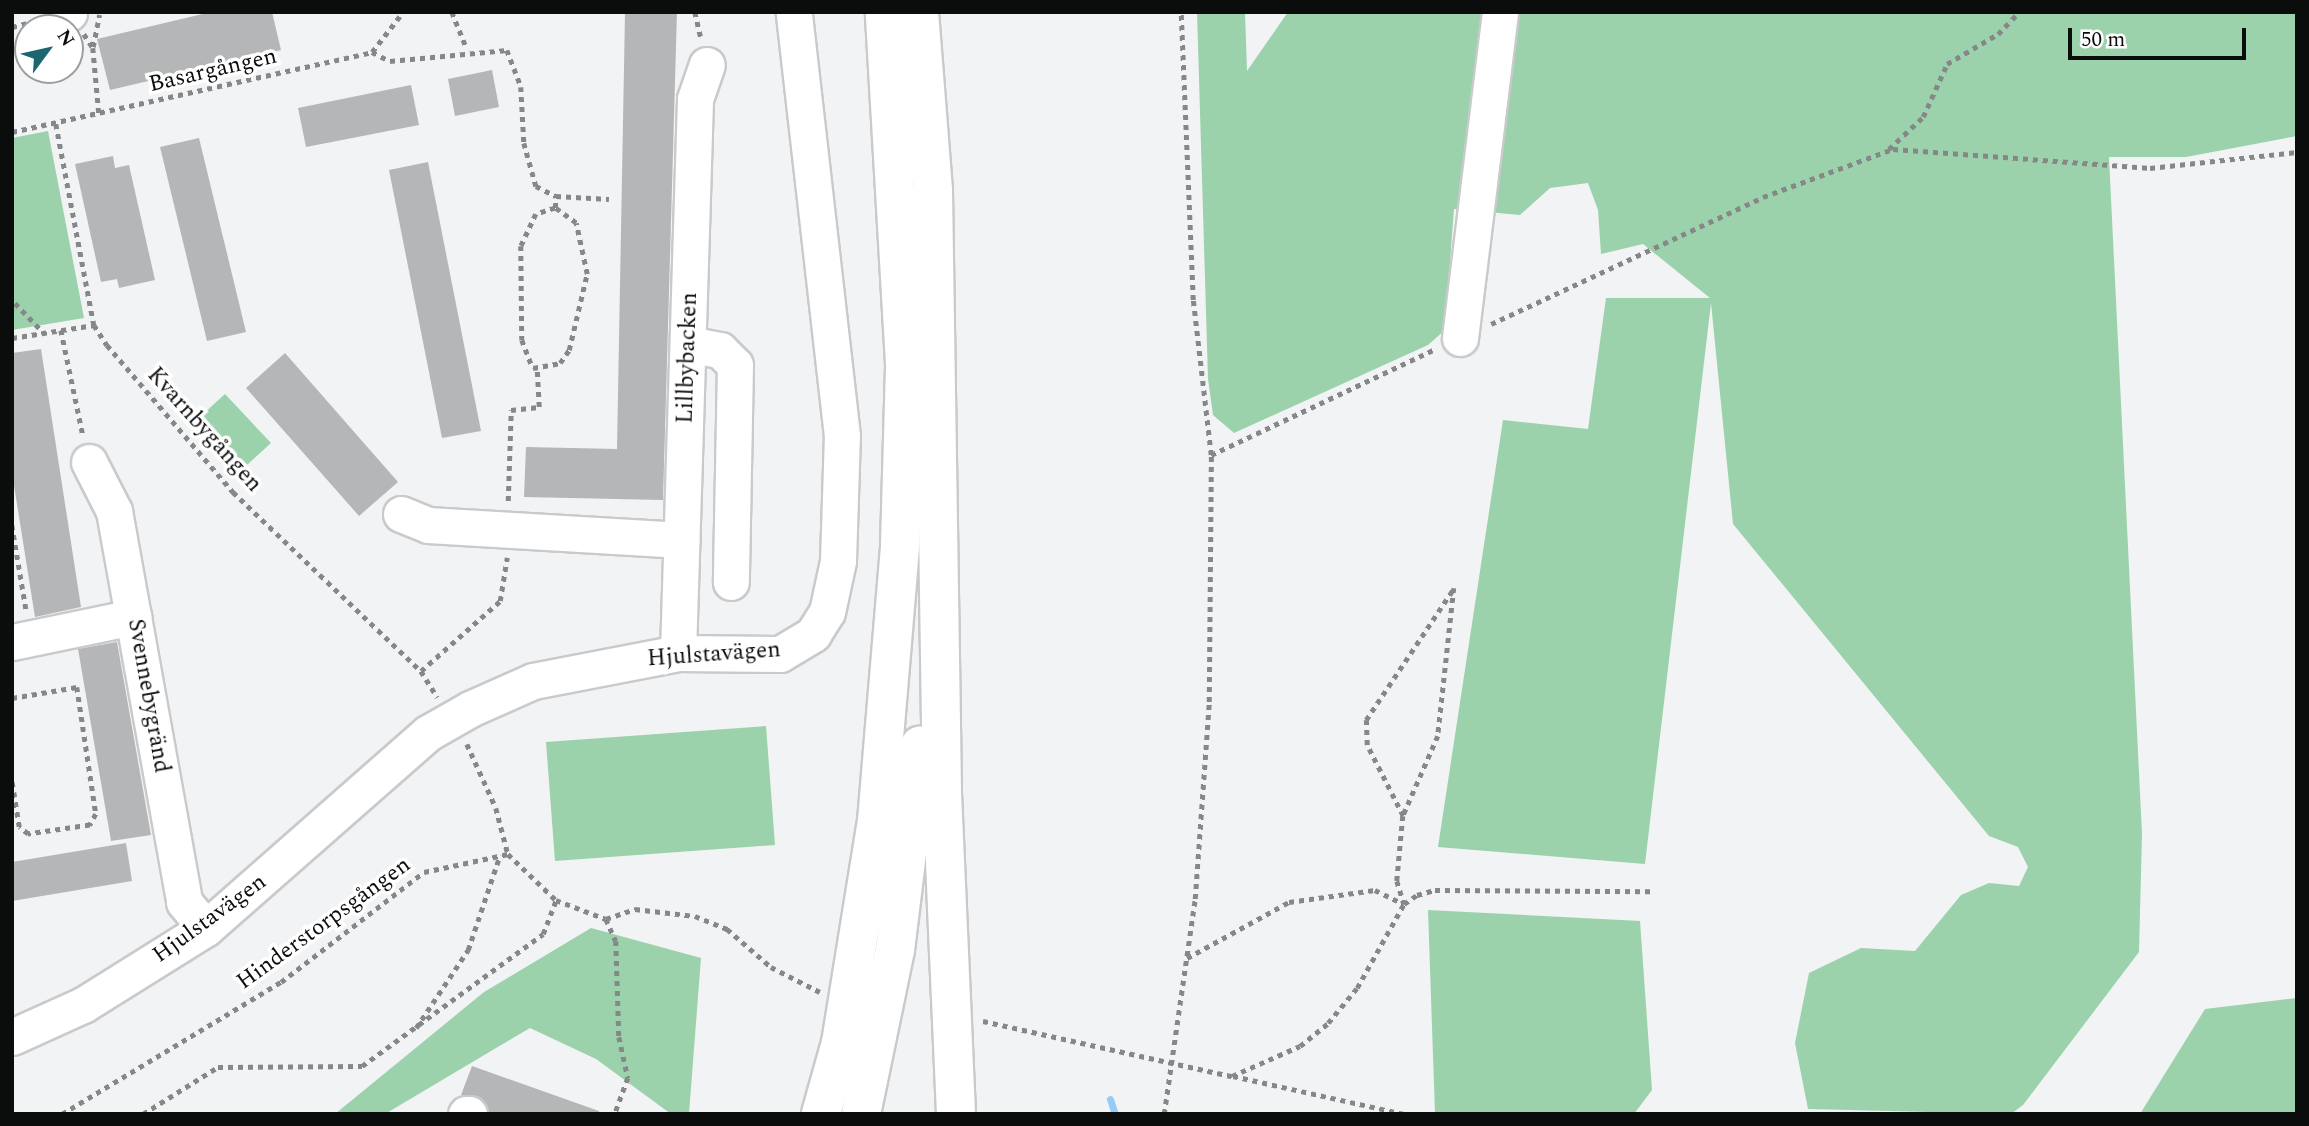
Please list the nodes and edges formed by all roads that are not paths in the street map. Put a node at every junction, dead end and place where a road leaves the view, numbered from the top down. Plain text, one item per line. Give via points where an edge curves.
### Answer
1 (794, 12) edge
2 (885, 12) edge
3 (919, 12) edge
4 (1500, 12) edge
5 (707, 65) dead end
6 (1460, 338) road end
7 (688, 344) junction
8 (89, 463) road end
9 (401, 514) dead end
10 (682, 540) junction
11 (937, 544) junction
12 (731, 582) dead end
13 (134, 617) junction
14 (21, 640) edge
15 (678, 653) junction
16 (206, 928) junction
17 (12, 1037) edge
18 (821, 1114) edge
19 (861, 1114) edge
20 (956, 1114) edge

1 - 15 street, Hjulstavägen via 837,351 838,561 827,612 798,647 780,654
2 - 18 highway via 905,364 900,545 877,821 843,1030
3 - 11 highway via 934,217
4 - 6 street
5 - 7 street, Lillbybacken via 695,99
7 - 10 street, Lillbybacken
7 - 12 street via 720,350 735,365
8 - 13 street, Svennebygränd via 114,511
9 - 10 street via 428,525 508,537
10 - 15 street, Lillbybacken
11 - 19 highway via 910,841
11 - 20 highway
13 - 14 street
13 - 16 street, Svennebygränd via 184,902
15 - 16 street, Hjulstavägen via 533,681 428,733
16 - 17 street, Hjulstavägen via 83,1005

